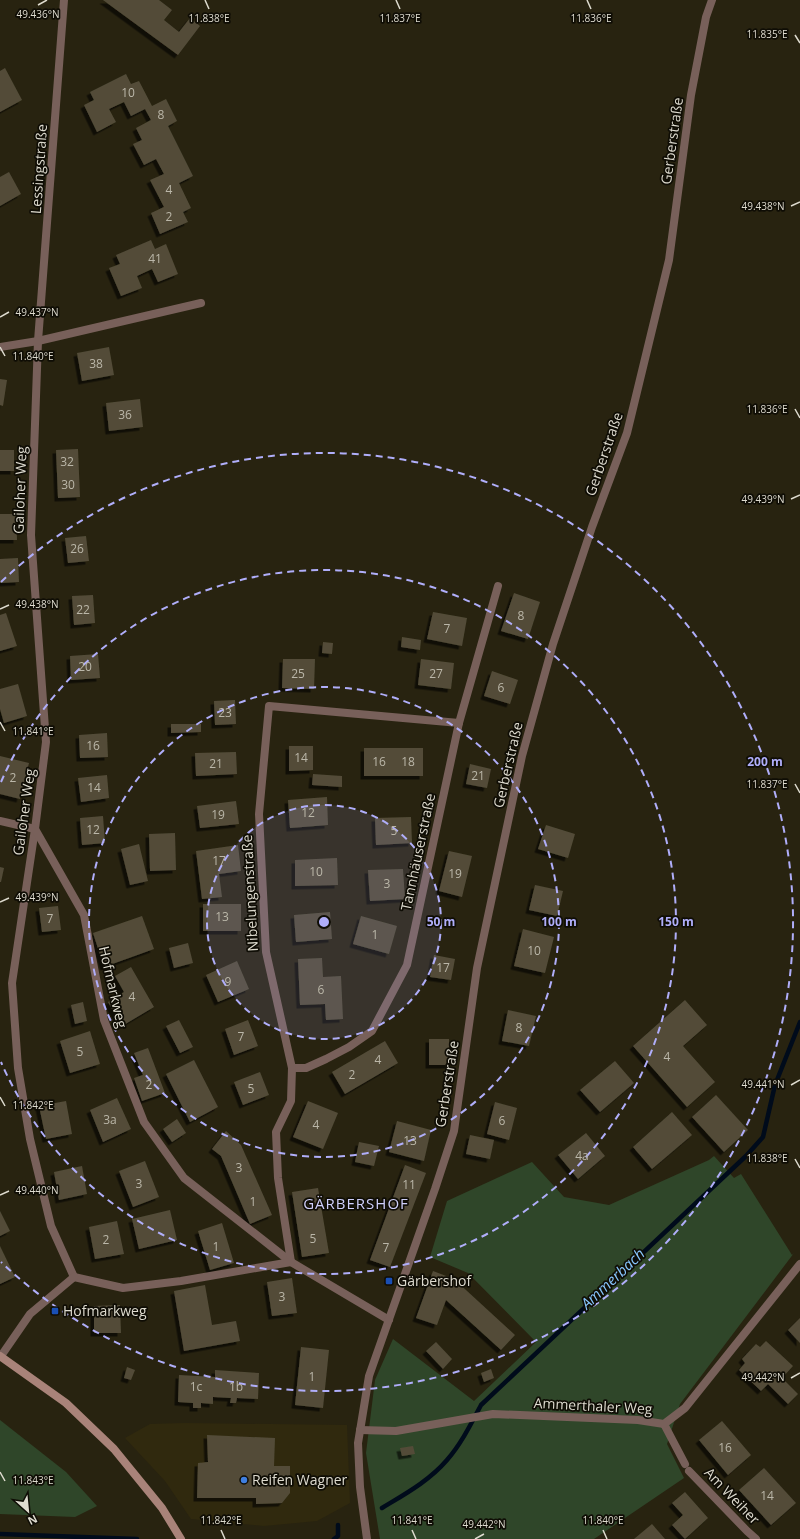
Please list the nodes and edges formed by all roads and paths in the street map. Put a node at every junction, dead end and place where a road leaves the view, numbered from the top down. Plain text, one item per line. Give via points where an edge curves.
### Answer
1 (64, 0) edge
2 (712, 0) edge
3 (201, 303) dead end
4 (38, 341) junction
5 (0, 347) edge
6 (498, 586) dead end
7 (459, 723) junction
8 (0, 821) edge
9 (35, 829) junction
10 (292, 1068) junction
11 (291, 1262) junction
12 (800, 1264) edge
13 (74, 1277) junction
14 (389, 1320) junction
15 (1, 1356) edge
16 (664, 1424) junction
17 (360, 1430) junction
18 (181, 1539) edge
19 (367, 1539) edge
20 (756, 1539) edge

1 - 4 street, Lessingstraße
2 - 14 street, Gerberstraße via 706,17 691,95 669,260 627,433 553,644 522,756 476,968 454,1131
3 - 4 street
4 - 5 street
4 - 9 street, Gailoher Weg via 32,535 46,742
6 - 7 street, Tannhäuserstraße
7 - 10 street, Tannhäuserstraße via 407,965 372,1031 326,1059 306,1068
7 - 10 street, Nibelungenstraße via 269,706 259,814 266,952
8 - 9 street
9 - 11 street, Hofmarkweg via 84,915 104,1020 144,1122 184,1178
9 - 13 street, Gailoher Weg via 12,983 18,1068 30,1139 51,1226
10 - 11 street, Nibelungenstraße via 291,1101 276,1132 278,1178
11 - 13 street via 123,1288
11 - 14 street, Hofmarkweg
12 - 16 street, Ammerthaler Weg via 685,1408
13 - 15 street via 30,1314
14 - 17 street, Gerberstraße via 370,1376
15 - 18 main road via 66,1403 114,1449 162,1508
16 - 17 street, Ammerthaler Weg via 638,1420 493,1414 396,1431
16 - 20 street, Am Weiher via 687,1467
17 - 19 street, Gerberstraße via 360,1487

